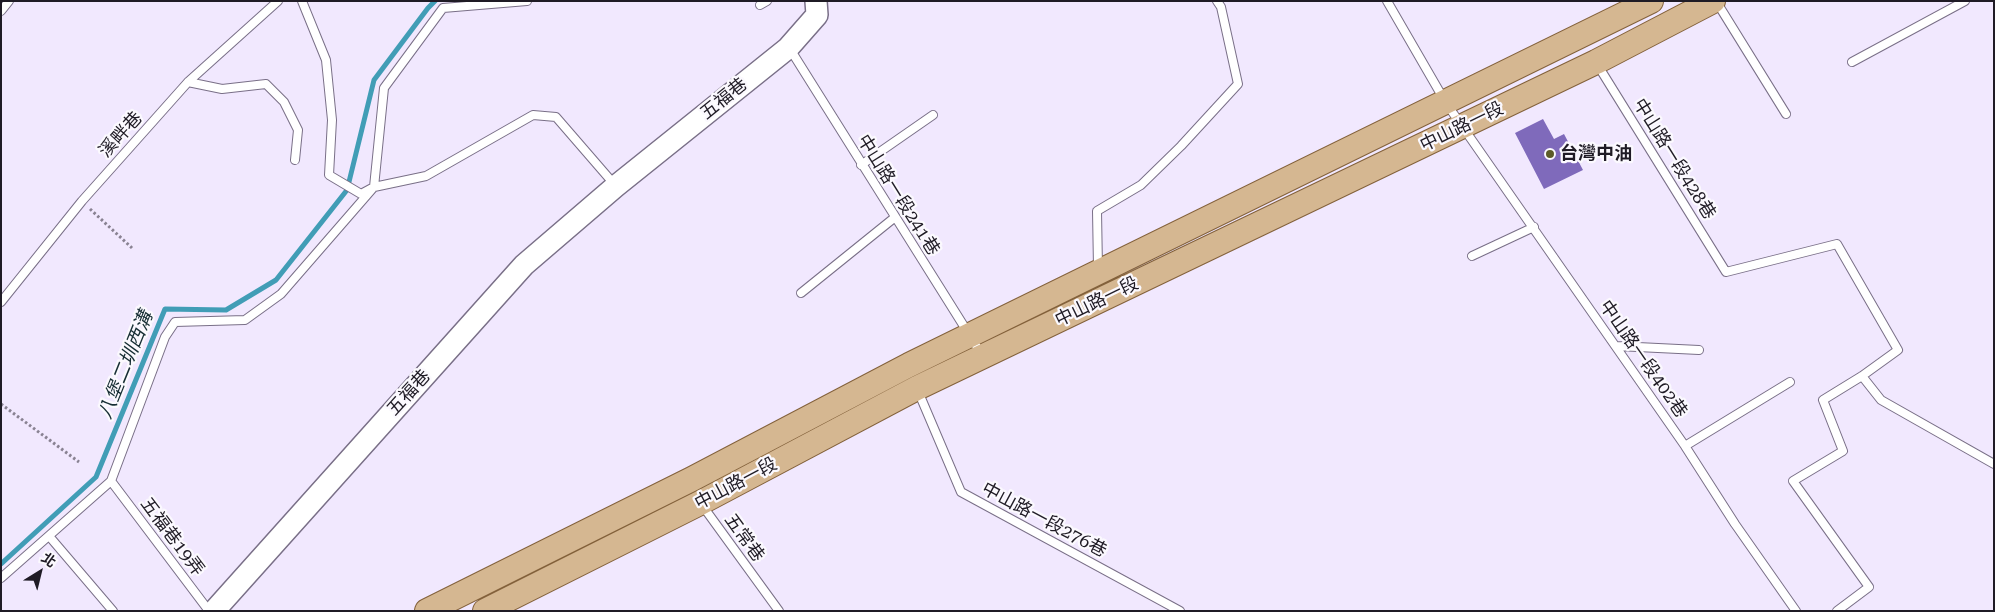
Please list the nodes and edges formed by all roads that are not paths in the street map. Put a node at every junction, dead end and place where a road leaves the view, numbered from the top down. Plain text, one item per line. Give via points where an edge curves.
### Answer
1 (9, 1) edge
2 (278, 1) edge
3 (302, 1) edge
4 (527, 1) edge
5 (816, 1) edge
6 (1217, 1) edge
7 (1387, 1) edge
8 (1651, 1) edge
9 (1715, 1) edge
10 (1965, 1) edge
11 (1, 11) edge
12 (788, 48) junction
13 (1596, 62) junction
14 (1852, 62) dead end
15 (188, 82) junction
16 (1446, 103) junction
17 (1786, 114) dead end
18 (933, 115) dead end
19 (1463, 126) junction
20 (295, 160) dead end
21 (862, 165) junction
22 (616, 186) junction
23 (374, 187) junction
24 (894, 218) junction
25 (1534, 227) junction
26 (1472, 256) dead end
27 (1098, 272) junction
28 (801, 293) dead end
29 (1, 302) edge
30 (970, 336) junction
31 (1617, 346) junction
32 (1699, 350) dead end
33 (983, 357) junction
34 (913, 376) junction
35 (1862, 376) junction
36 (1790, 382) dead end
37 (1685, 446) junction
38 (1994, 464) edge
39 (111, 481) junction
40 (696, 491) junction
41 (49, 536) junction
42 (1, 578) edge
43 (113, 611) edge
44 (209, 611) edge
45 (214, 611) edge
46 (426, 611) edge
47 (485, 611) edge
48 (778, 611) edge
49 (1180, 611) edge
50 (1796, 611) edge
51 (1838, 611) edge

1 - 11 lane
2 - 15 lane, 溪畔巷
3 - 23 lane via 326,60 332,120 329,175 360,194
4 - 23 lane via 444,8 384,88
5 - 12 street, 五福巷 via 817,15
6 - 27 lane via 1238,84 1141,185 1097,211
7 - 16 lane, 中山路一段402巷
8 - 16 main road, 中山路一段
9 - 13 main road, 中山路一段
9 - 17 lane
10 - 14 lane
12 - 21 lane, 中山路一段241巷
12 - 22 street, 五福巷
13 - 19 main road, 中山路一段
13 - 35 lane, 中山路一段428巷 via 1726,272 1837,244 1898,350
15 - 20 lane via 222,89 266,84 284,102 298,130
15 - 29 lane, 溪畔巷 via 82,201
16 - 19 lane, 中山路一段402巷
16 - 27 main road, 中山路一段
18 - 21 lane
19 - 25 lane, 中山路一段402巷
19 - 33 main road, 中山路一段
21 - 24 lane, 中山路一段241巷
22 - 23 lane via 556,117 533,115 426,176
22 - 45 street, 五福巷 via 524,265
23 - 39 lane via 281,294 245,320 175,322 165,338
24 - 28 lane
24 - 30 lane, 中山路一段241巷
25 - 26 lane
25 - 31 lane, 中山路一段402巷
27 - 30 main road, 中山路一段
30 - 33 lane, 中山路一段241巷
30 - 34 main road, 中山路一段
31 - 32 lane
31 - 37 lane, 中山路一段402巷
33 - 34 main road, 中山路一段
34 - 40 main road, 中山路一段
34 - 49 lane, 中山路一段276巷 via 962,492
35 - 38 lane via 1881,400
35 - 51 lane via 1823,400 1843,451 1793,481 1869,587
36 - 37 lane
37 - 50 lane, 中山路一段402巷
39 - 41 lane
39 - 44 lane, 五福巷19弄
40 - 46 main road, 中山路一段
40 - 47 main road, 中山路一段
40 - 48 lane, 五常巷
41 - 42 lane
41 - 43 lane

